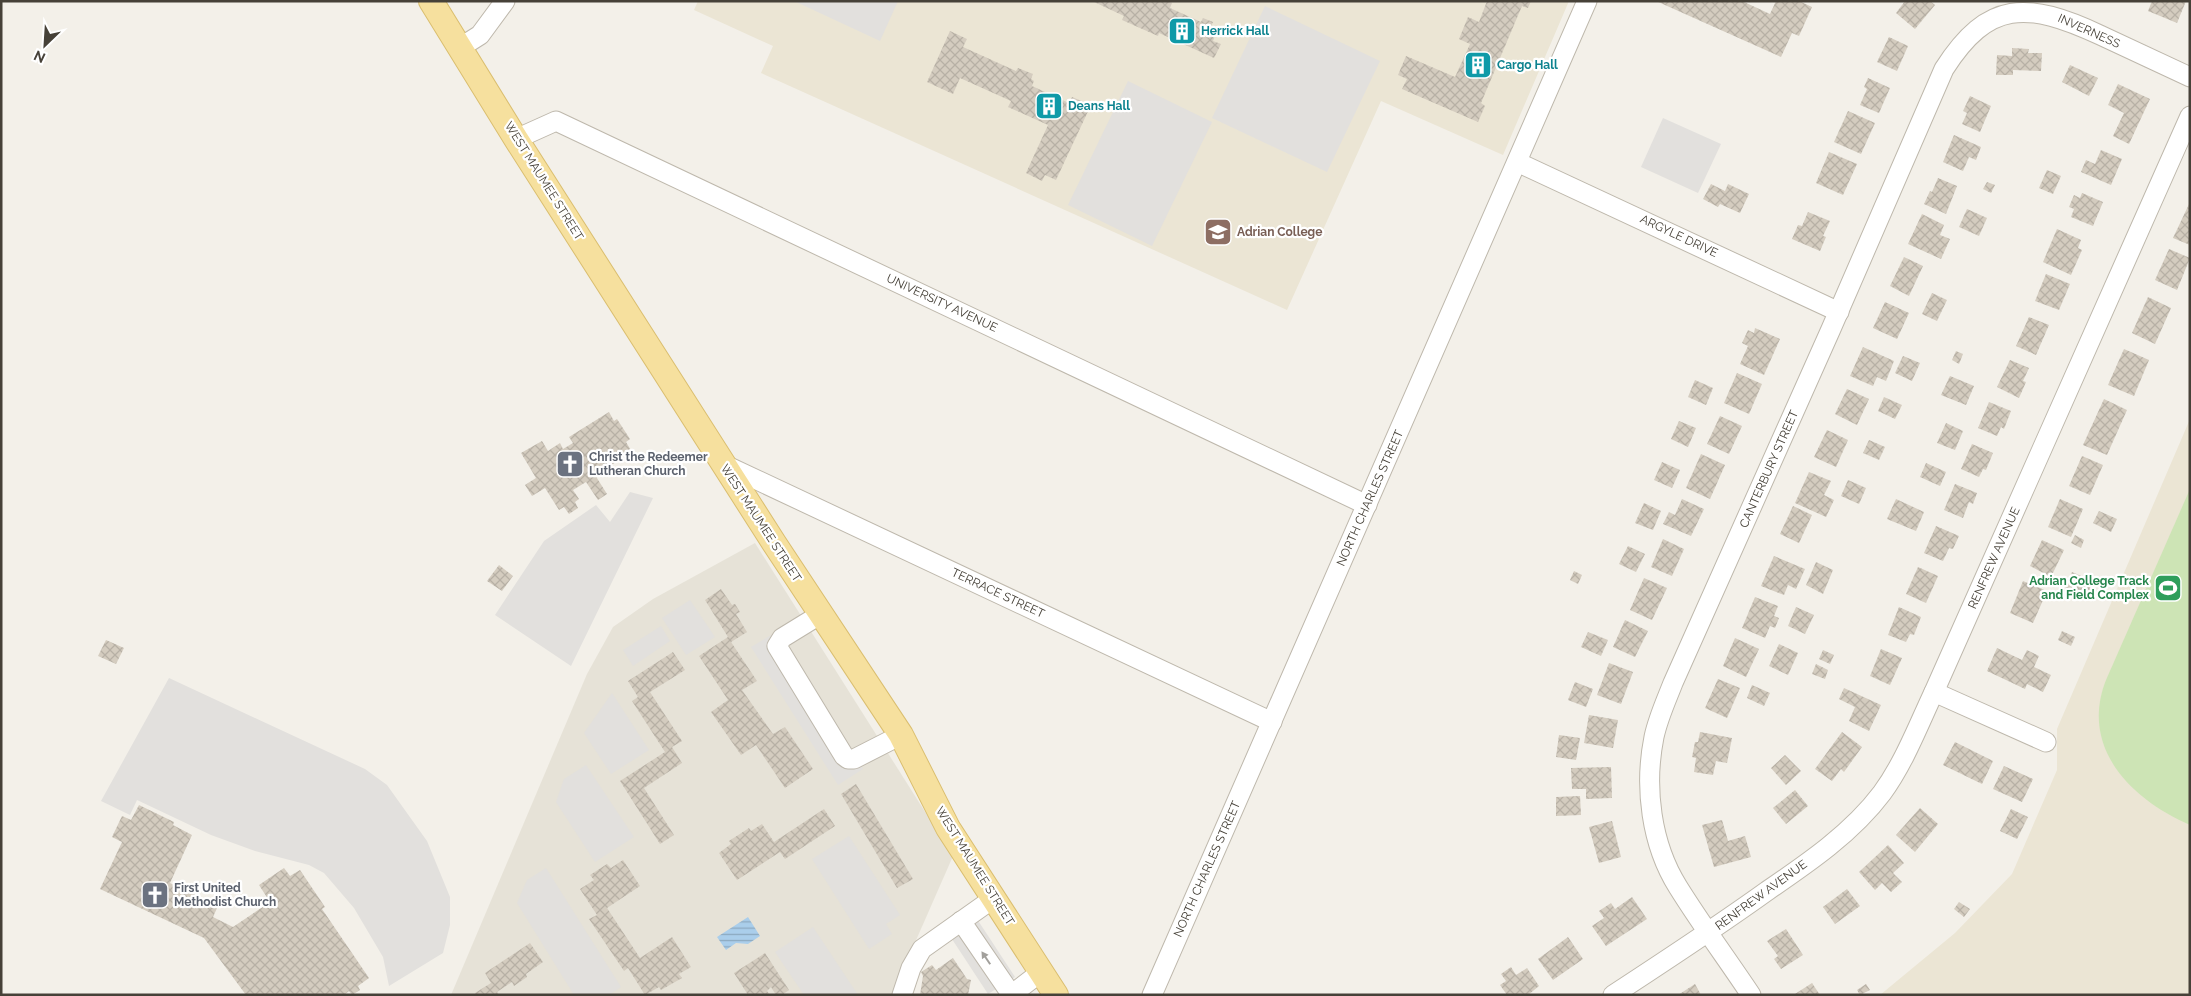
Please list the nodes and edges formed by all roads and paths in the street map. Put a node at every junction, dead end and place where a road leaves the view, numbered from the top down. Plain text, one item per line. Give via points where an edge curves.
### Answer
1 (432, 1) edge
2 (505, 1) edge
3 (1587, 1) edge
4 (1984, 20) joint
5 (461, 47) junction
6 (2190, 77) edge
7 (2190, 116) edge
8 (516, 139) junction
9 (1517, 162) junction
10 (1839, 312) junction
11 (723, 464) junction
12 (1367, 505) junction
13 (821, 614) junction
14 (1934, 692) junction
15 (1272, 722) junction
16 (901, 735) junction
17 (2046, 742) dead end
18 (994, 898) junction
19 (961, 921) junction
20 (1710, 932) junction
21 (1041, 972) junction
22 (902, 995) edge
23 (1011, 995) edge
24 (1056, 995) edge
25 (1152, 995) edge
26 (1613, 995) edge
27 (1750, 995) edge

1 - 5 main road, WEST MAUMEE STREET
2 - 5 street via 480,34
3 - 9 street, NORTH CHARLES STREET
4 - 6 street, INVERNESS via 2019,8 2048,13
4 - 10 street, CANTERBURY STREET via 1961,40 1944,69
5 - 8 main road, WEST MAUMEE STREET
7 - 14 street, RENFREW AVENUE
8 - 11 main road, WEST MAUMEE STREET
8 - 12 street, UNIVERSITY AVENUE via 556,121
9 - 10 street, ARGYLE DRIVE
9 - 12 street, NORTH CHARLES STREET
10 - 20 street, CANTERBURY STREET via 1673,683 1654,738 1650,796 1654,827 1662,854 1678,886
11 - 13 main road, WEST MAUMEE STREET
11 - 15 street, TERRACE STREET
12 - 15 street, NORTH CHARLES STREET
13 - 16 main road, WEST MAUMEE STREET
13 - 16 street via 782,638 777,646 844,756 854,759
14 - 17 street
14 - 20 street, RENFREW AVENUE via 1895,772 1863,814 1838,838
15 - 25 street, NORTH CHARLES STREET
16 - 18 main road, WEST MAUMEE STREET via 948,828
18 - 19 street
18 - 21 main road, WEST MAUMEE STREET
19 - 22 street via 922,949 911,968
23 -> 19 street
20 - 26 street, RENFREW AVENUE
20 - 27 street, CANTERBURY STREET
21 - 23 street
21 - 24 main road, WEST MAUMEE STREET

